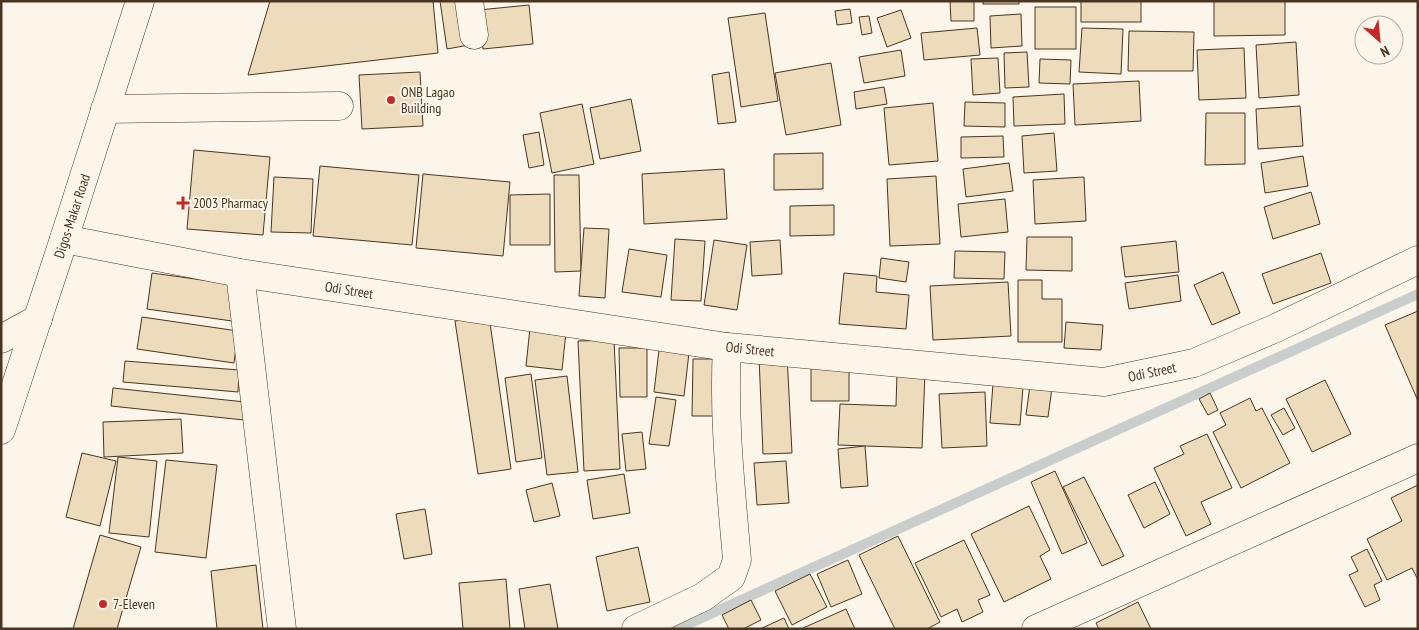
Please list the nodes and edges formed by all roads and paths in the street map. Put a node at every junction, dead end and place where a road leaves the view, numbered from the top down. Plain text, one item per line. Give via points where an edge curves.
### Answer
1 (140, 1) edge
2 (469, 1) edge
3 (474, 35) dead end
4 (339, 106) dead end
5 (105, 109) junction
6 (64, 239) junction
7 (1418, 260) edge
8 (240, 273) junction
9 (38, 319) junction
10 (1, 339) edge
11 (727, 347) junction
12 (1, 430) edge
13 (1418, 458) edge
14 (282, 629) edge
15 (636, 629) edge
16 (1036, 629) edge

1 - 5 street, Digos-Makar Road
2 - 3 street
4 - 5 street
5 - 6 street, Digos-Makar Road
6 - 8 street, Odi Street
6 - 9 street, Digos-Makar Road
7 - 11 street, Odi Street via 1194,363 1104,382
8 - 11 street, Odi Street
8 - 14 street
9 - 10 street
9 - 12 street, Digos-Makar Road
11 - 15 street via 727,441 738,560 731,577 702,597
13 - 16 street

